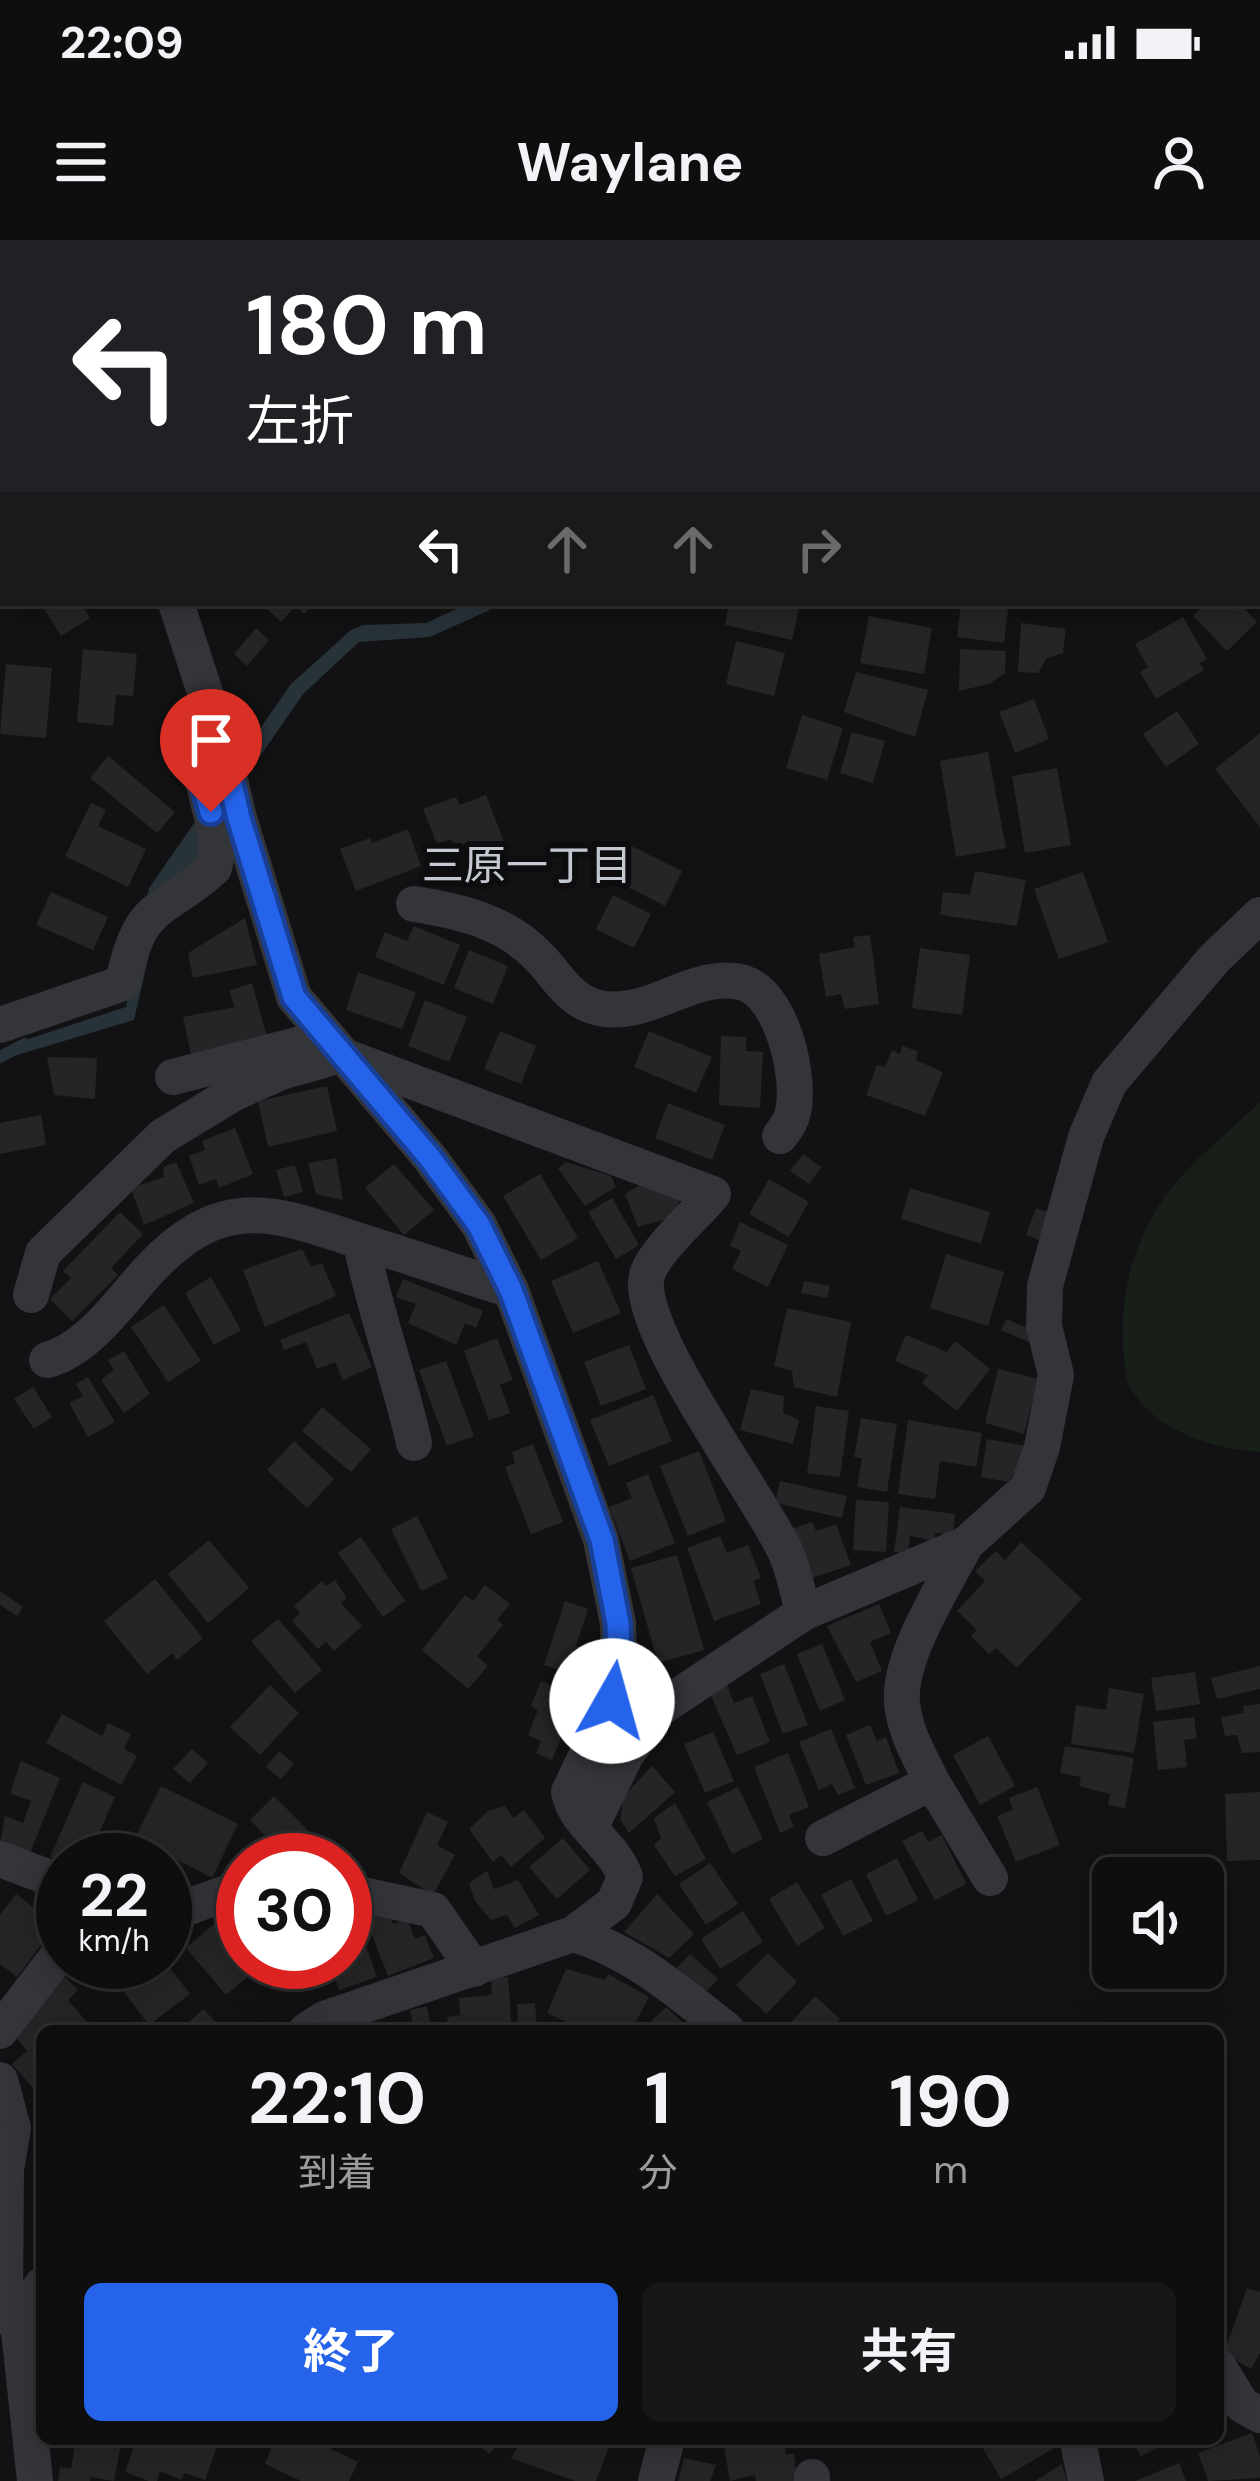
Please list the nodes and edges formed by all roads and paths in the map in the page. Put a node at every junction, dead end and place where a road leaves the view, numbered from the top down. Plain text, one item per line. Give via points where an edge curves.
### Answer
1 (177, 606) edge
2 (221, 742) junction
3 (414, 904) dead end
4 (1260, 915) edge
5 (0, 1025) edge
6 (333, 1046) junction
7 (173, 1077) dead end
8 (780, 1136) dead end
9 (362, 1242) junction
10 (511, 1290) junction
11 (32, 1294) dead end
12 (47, 1360) dead end
13 (414, 1443) dead end
14 (966, 1544) junction
15 (803, 1613) junction
16 (932, 1783) junction
17 (592, 1826) junction
18 (823, 1838) dead end
19 (0, 1859) edge
20 (36, 1873) edge
21 (990, 1878) dead end
22 (372, 1897) edge
23 (573, 1934) junction
24 (474, 1970) junction
25 (36, 1984) edge
26 (315, 2025) edge
27 (720, 2025) edge
28 (0, 2031) edge
29 (0, 2080) edge
30 (3, 2155) edge
31 (36, 2294) edge
32 (19, 2330) junction
33 (1224, 2376) edge
34 (1260, 2415) edge
35 (666, 2445) edge
36 (35, 2481) edge
37 (656, 2481) edge

1 - 2 street
2 - 5 street via 203,754 200,774 214,868 155,908 123,983
2 - 6 street via 294,997
3 - 8 street via 500,928 594,1007 649,1004 722,980 748,984 768,998 794,1072 795,1107
4 - 14 street via 1108,1084 1069,1188 1045,1286 1056,1375 1042,1447 1028,1488
6 - 7 street
6 - 10 street via 467,1208
6 - 11 street via 163,1136 43,1252
6 - 15 street via 713,1194 645,1277 652,1314 673,1364 786,1552
9 - 10 street
9 - 12 street via 295,1218 225,1218 164,1255 74,1349
9 - 13 street
10 - 17 street via 602,1540 618,1623 612,1701 568,1792
14 - 15 street
14 - 16 street via 914,1645 901,1700
15 - 17 street via 659,1708
16 - 18 street
16 - 21 street
17 - 23 street via 625,1876 614,1903
19 - 20 street
22 - 24 street via 433,1910
23 - 24 street
23 - 27 street via 605,1943
24 - 26 street
25 - 28 street
29 - 30 street via 13,2128
30 - 32 street via 4,2306
31 - 32 street
32 - 36 street
33 - 34 street via 1242,2405
35 - 37 street

